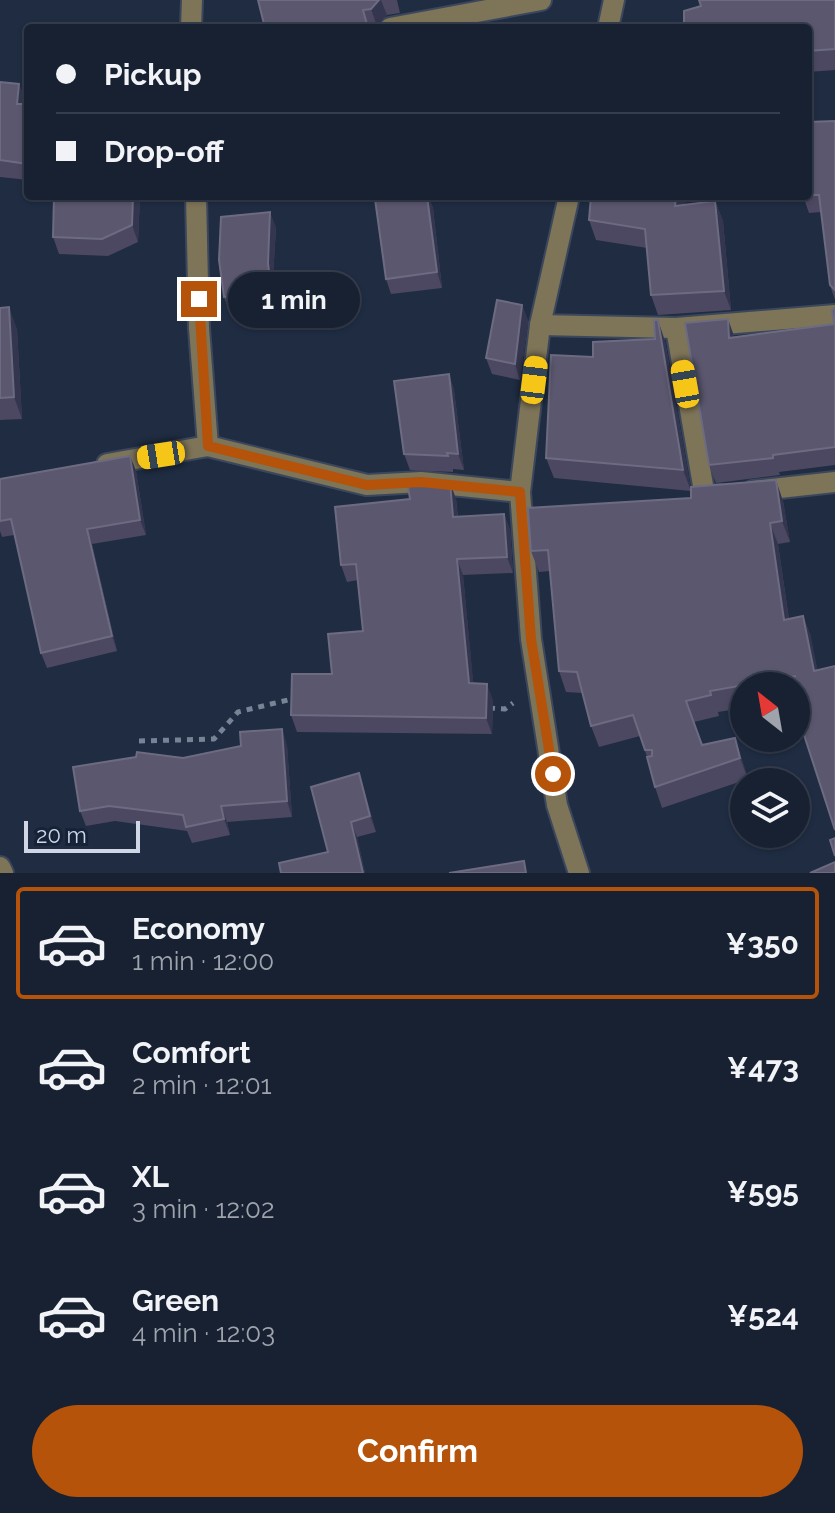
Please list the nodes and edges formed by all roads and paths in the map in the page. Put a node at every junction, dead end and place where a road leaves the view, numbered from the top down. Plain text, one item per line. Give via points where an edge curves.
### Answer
1 (192, 0) edge
2 (541, 0) edge
3 (614, 0) edge
4 (191, 24) edge
5 (412, 24) edge
6 (609, 24) edge
7 (196, 200) edge
8 (568, 200) edge
9 (835, 315) edge
10 (540, 325) junction
11 (676, 328) junction
12 (208, 446) junction
13 (88, 467) edge
14 (835, 482) edge
15 (520, 492) junction
16 (539, 681) junction
17 (311, 694) edge
18 (475, 707) edge
19 (139, 741) dead end
20 (0, 867) edge
21 (3, 873) edge
22 (579, 873) edge

1 - 4 street
2 - 5 street
3 - 6 street
7 - 12 street
8 - 10 street
9 - 11 street
10 - 11 street
10 - 15 street
11 - 14 street via 705,497
12 - 13 street
12 - 15 street via 367,485 421,482
15 - 16 street
16 - 18 path via 505,709
16 - 22 street via 557,805
17 - 19 path via 238,712 214,739
20 - 21 street

